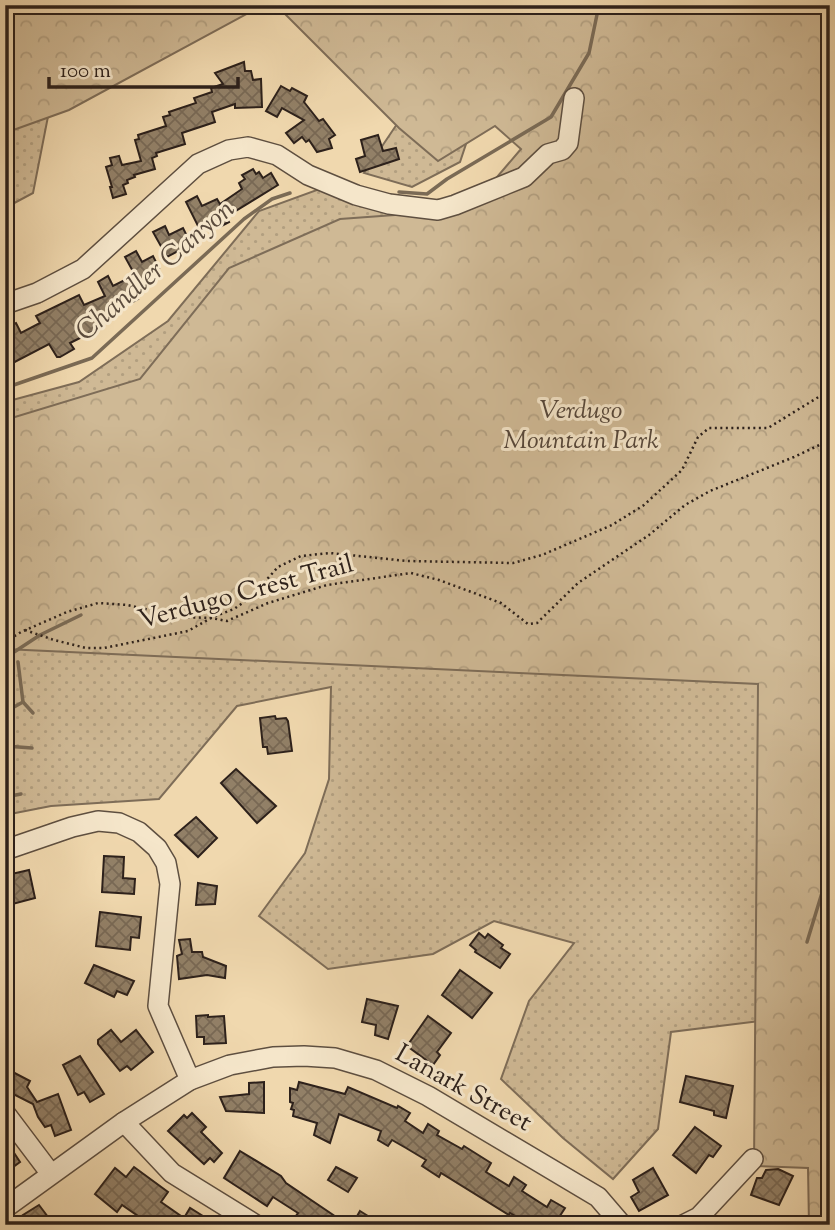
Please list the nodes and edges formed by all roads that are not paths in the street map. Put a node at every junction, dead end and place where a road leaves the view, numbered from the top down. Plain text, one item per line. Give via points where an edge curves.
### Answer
1 (574, 98) dead end
2 (5, 304) edge
3 (5, 850) edge
4 (190, 1080) junction
5 (5, 1113) edge
6 (124, 1122) junction
7 (754, 1159) dead end
8 (51, 1174) junction
9 (5, 1208) edge
10 (256, 1225) edge
11 (622, 1225) edge
12 (684, 1225) edge

1 - 2 street via 568,143 562,150 548,154 524,177 438,210 356,195 308,175 278,155 248,147 229,150 198,164 83,268
3 - 4 street via 98,821 119,823 139,832 157,848 170,884 158,1006
4 - 6 street, Lanark Street
4 - 11 street, Lanark Street via 230,1065 273,1057 335,1058 376,1070 598,1197
5 - 8 street
6 - 8 street, Lanark Street
6 - 10 street via 172,1173
7 - 12 street via 699,1217
8 - 9 street, Lanark Street

